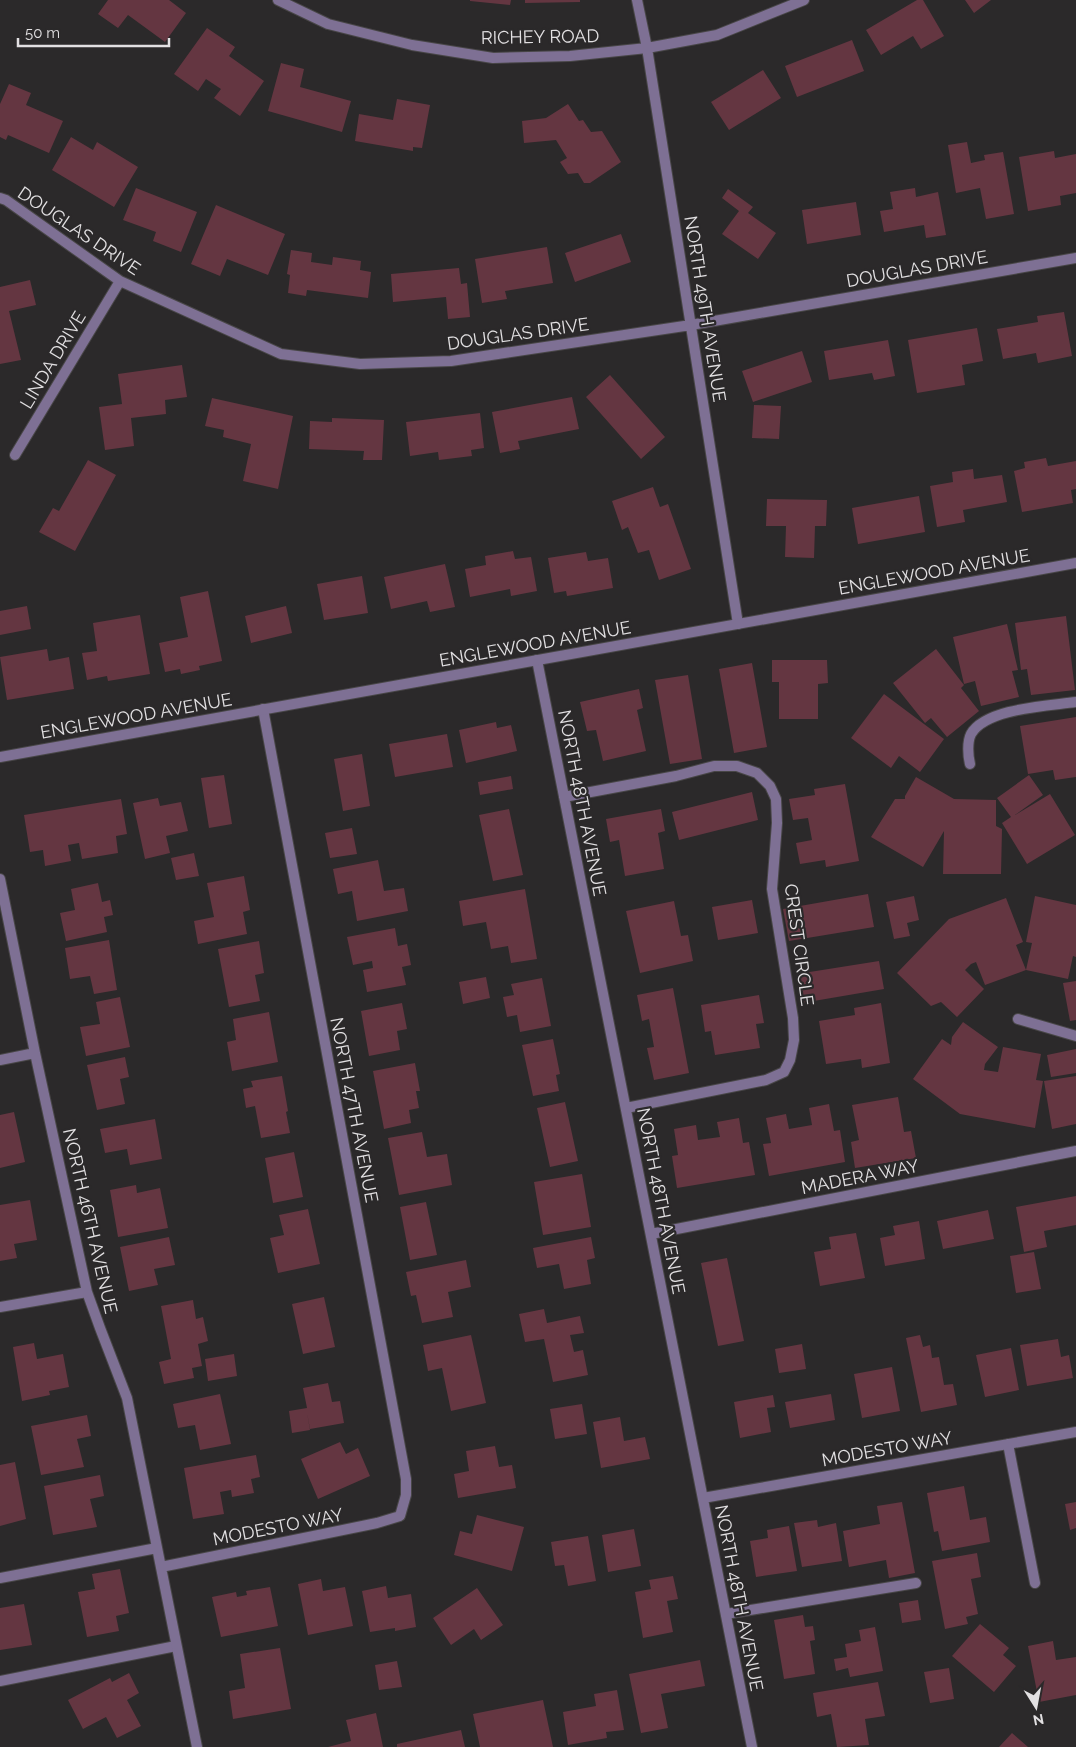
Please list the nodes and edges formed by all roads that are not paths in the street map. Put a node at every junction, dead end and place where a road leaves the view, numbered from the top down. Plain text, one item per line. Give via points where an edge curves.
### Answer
1 (278, 0) edge
2 (637, 0) edge
3 (804, 0) edge
4 (647, 48) junction
5 (0, 198) edge
6 (1076, 258) edge
7 (120, 281) junction
8 (691, 325) junction
9 (15, 455) dead end
10 (1076, 564) edge
11 (738, 624) junction
12 (537, 660) junction
13 (1076, 702) edge
14 (263, 709) junction
15 (0, 757) edge
16 (970, 764) dead end
17 (564, 797) junction
18 (0, 878) edge
19 (1018, 1019) dead end
20 (1076, 1036) edge
21 (35, 1053) junction
22 (0, 1060) edge
23 (626, 1108) junction
24 (1076, 1151) edge
25 (651, 1234) junction
26 (87, 1292) junction
27 (0, 1307) edge
28 (1076, 1432) edge
29 (1008, 1444) junction
30 (703, 1498) junction
31 (400, 1516) joint
32 (157, 1548) junction
33 (161, 1567) junction
34 (0, 1578) edge
35 (916, 1583) dead end
36 (1035, 1583) dead end
37 (726, 1614) junction
38 (176, 1646) junction
39 (0, 1681) edge
40 (197, 1747) edge
41 (752, 1747) edge

1 - 4 street, RICHEY ROAD via 328,24 412,45 493,58 570,56
2 - 4 street, NORTH 49TH AVENUE
3 - 4 street, RICHEY ROAD via 717,35
4 - 8 street, NORTH 49TH AVENUE
5 - 7 street, DOUGLAS DRIVE
6 - 8 street, DOUGLAS DRIVE
7 - 8 street, DOUGLAS DRIVE via 281,354 360,364 451,361
7 - 9 street, LINDA DRIVE
8 - 11 street, NORTH 49TH AVENUE
10 - 11 street, ENGLEWOOD AVENUE
11 - 12 street, ENGLEWOOD AVENUE
12 - 14 street, ENGLEWOOD AVENUE
12 - 17 street, NORTH 48TH AVENUE
13 - 16 street via 993,717 971,735
14 - 15 street, ENGLEWOOD AVENUE
14 - 31 street, NORTH 47TH AVENUE via 406,1479 406,1495
17 - 23 street, NORTH 48TH AVENUE
17 - 23 street, CREST CIRCLE via 714,766 737,766 757,773 770,786 776,799 772,889 793,1018 794,1040 790,1060 784,1072 766,1080
18 - 21 street, NORTH 46TH AVENUE
19 - 20 street
21 - 22 street
21 - 26 street, NORTH 46TH AVENUE
23 - 25 street, NORTH 48TH AVENUE
24 - 25 street, MADERA WAY
25 - 30 street, NORTH 48TH AVENUE
26 - 27 street
26 - 32 street, NORTH 46TH AVENUE via 127,1398
28 - 29 street, MODESTO WAY
29 - 30 street, MODESTO WAY
29 - 36 street
30 - 37 street, NORTH 48TH AVENUE
31 - 33 street, MODESTO WAY via 377,1524
32 - 33 street, NORTH 46TH AVENUE
32 - 34 street
33 - 38 street
35 - 37 street
37 - 41 street, NORTH 48TH AVENUE
38 - 39 street
38 - 40 street

